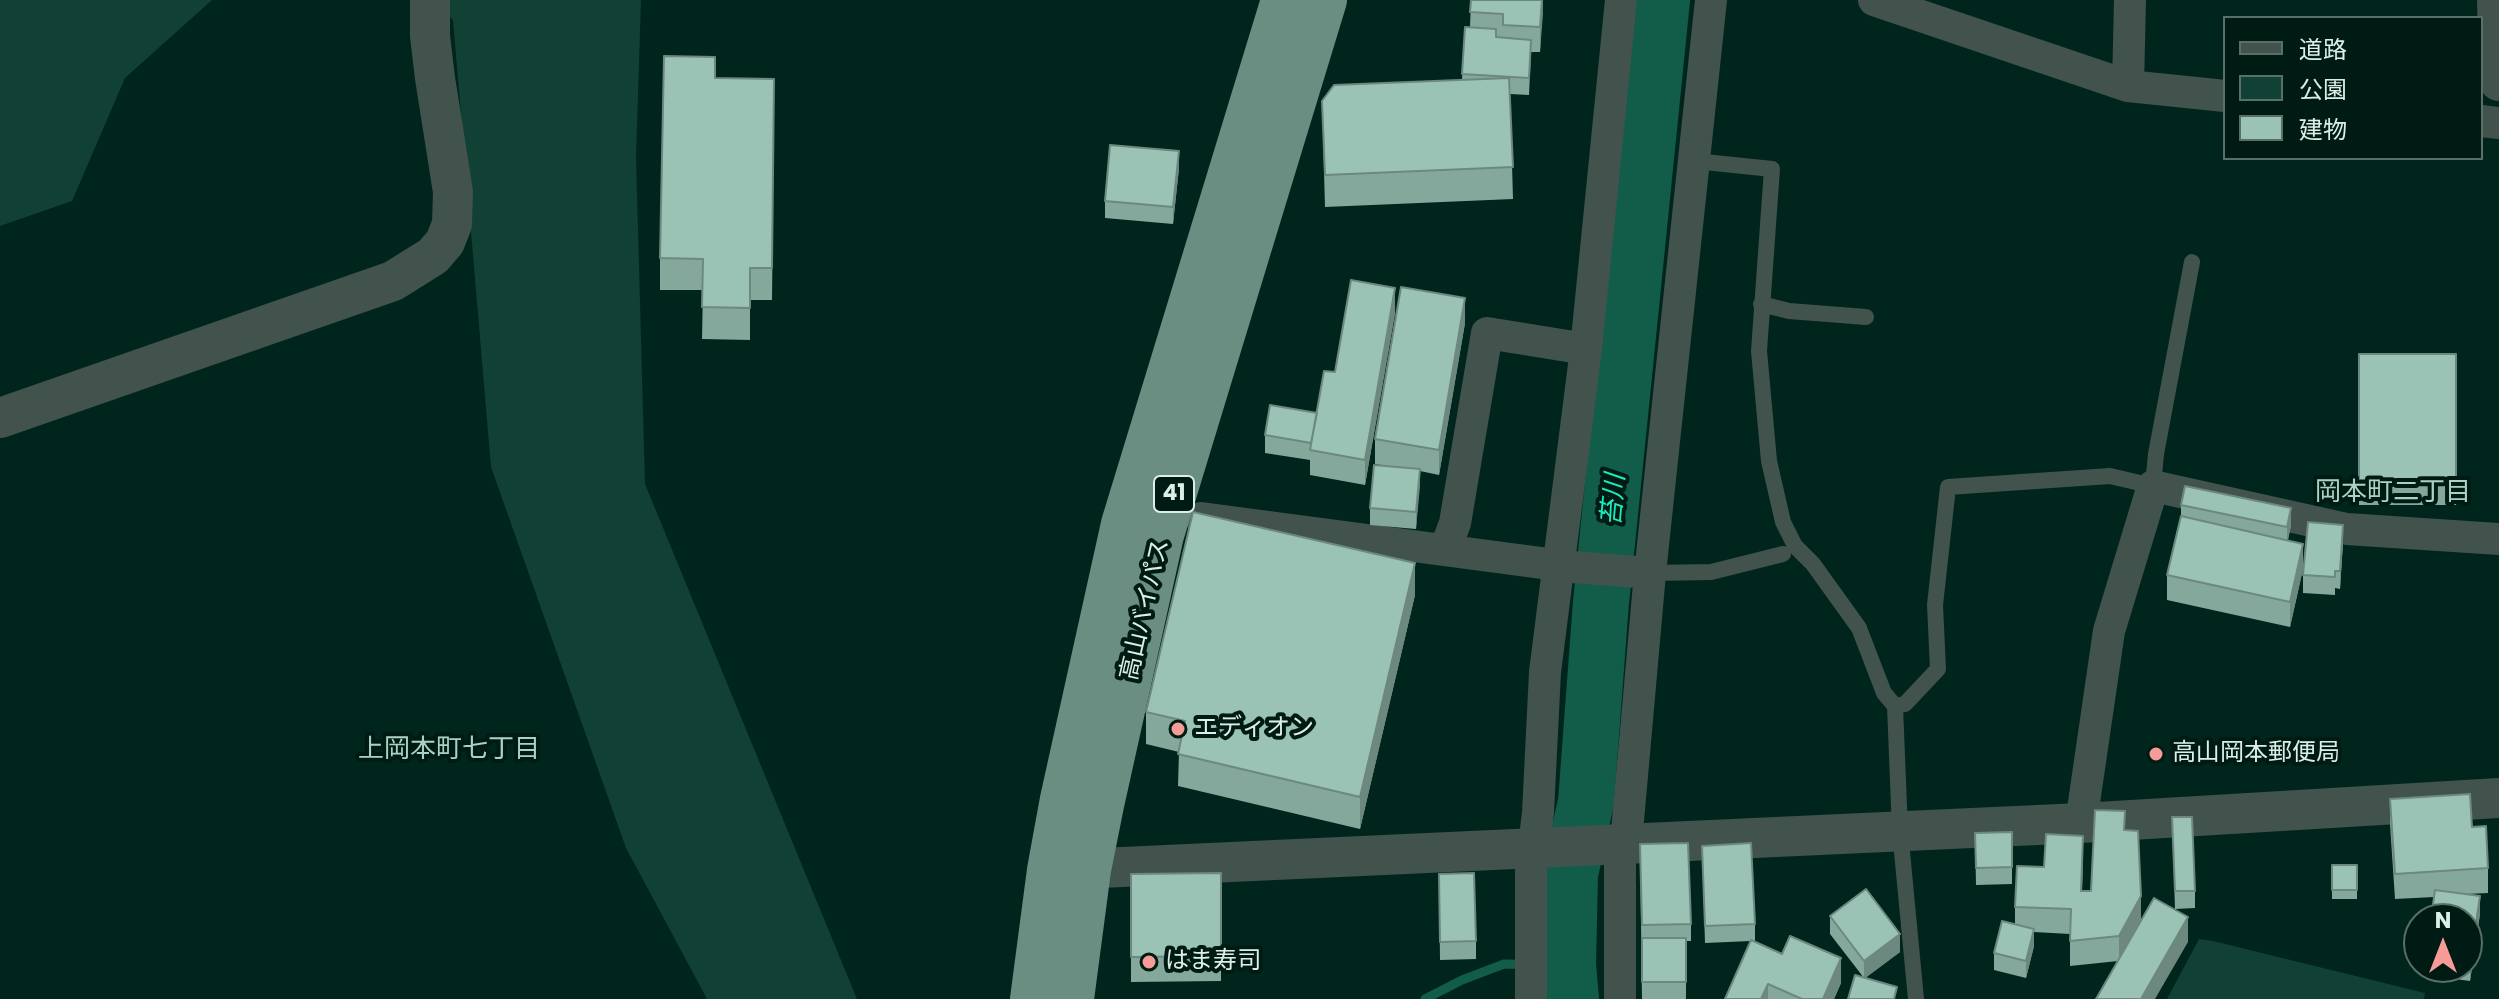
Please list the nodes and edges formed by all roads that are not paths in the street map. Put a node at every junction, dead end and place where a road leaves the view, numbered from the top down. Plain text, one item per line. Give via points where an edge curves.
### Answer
1 (430, 0) edge
2 (1283, 0) edge
3 (1325, 0) edge
4 (1621, 0) edge
5 (1711, 0) edge
6 (1874, 0) edge
7 (2130, 0) edge
8 (2497, 0) edge
9 (2499, 81) edge
10 (2128, 86) junction
11 (2223, 96) edge
12 (1695, 161) junction
13 (2192, 262) dead end
14 (1761, 304) junction
15 (1866, 317) dead end
16 (1586, 349) junction
17 (0, 418) edge
18 (2153, 486) junction
19 (1168, 513) junction
20 (2499, 539) edge
21 (1445, 550) junction
22 (1783, 554) dead end
23 (1565, 566) junction
24 (1645, 573) junction
25 (1895, 706) junction
26 (2499, 798) edge
27 (2081, 823) junction
28 (1900, 831) junction
29 (1619, 844) junction
30 (1537, 847) junction
31 (1069, 870) junction
32 (1530, 993) edge
33 (1032, 999) edge
34 (1072, 999) edge
35 (1620, 999) edge
36 (1916, 999) edge

1 - 17 street via 435,78 453,192 452,224 433,256 393,281
2 - 31 highway, 高山バイパス / 41 via 1123,524 1062,799
3 - 19 highway, 高山バイパス / 41
4 - 16 street
5 - 12 street
6 - 10 street
7 - 10 street
8 - 9 street
10 - 11 street
12 - 14 lane via 1772,169
12 - 24 street
13 - 18 lane
14 - 15 lane
14 - 25 lane via 1763,415 1783,522 1795,546 1859,628 1884,693
16 - 21 street via 1487,333 1455,523
16 - 23 street
18 - 20 street via 2347,529
18 - 25 lane via 2110,476 1948,487 1935,605 1938,669 1905,704
18 - 27 street via 2109,631
19 - 21 street
19 - 31 highway, 高山バイパス / 41 via 1102,805
21 - 23 street
22 - 24 lane via 1711,572
23 - 24 street
23 - 30 street via 1545,672
24 - 29 street
25 - 28 lane
26 - 27 street
27 - 28 street
28 - 29 street
28 - 36 lane
29 - 30 street
29 - 35 street
30 - 31 street
30 - 32 street
31 - 33 highway, 高山バイパス / 41
31 - 34 highway, 高山バイパス / 41

